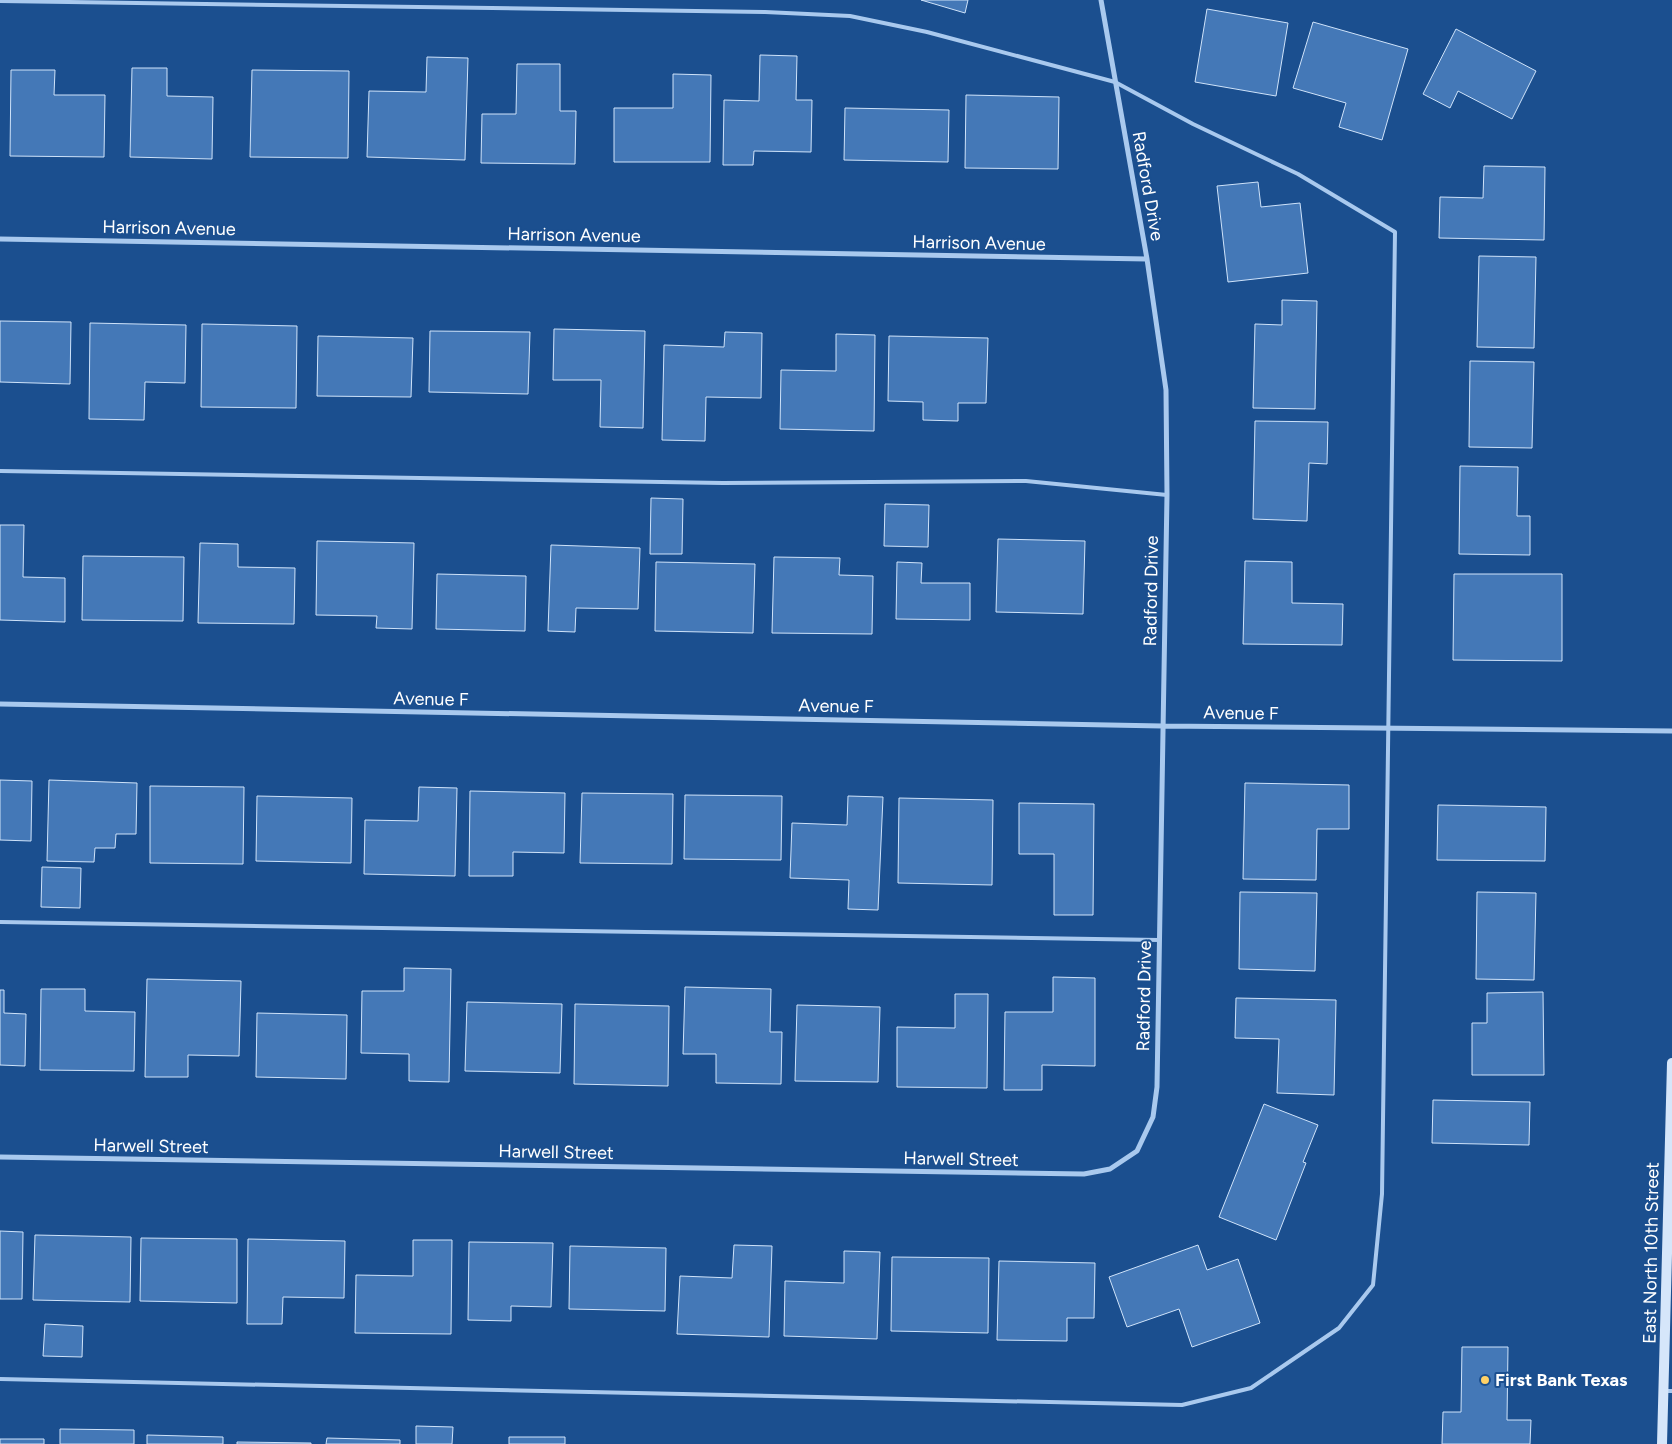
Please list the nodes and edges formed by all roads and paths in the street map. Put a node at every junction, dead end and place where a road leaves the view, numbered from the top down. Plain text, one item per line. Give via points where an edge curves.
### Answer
1 (1101, 0) edge
2 (0, 1) edge
3 (1115, 82) junction
4 (0, 239) edge
5 (1147, 259) junction
6 (0, 471) edge
7 (1167, 495) junction
8 (0, 704) edge
9 (1162, 726) junction
10 (1388, 728) junction
11 (1672, 731) edge
12 (0, 922) edge
13 (1159, 940) junction
14 (1672, 1063) edge
15 (0, 1157) edge
16 (1110, 1169) joint
17 (1670, 1182) edge
18 (0, 1380) edge
19 (1668, 1391) edge
20 (1662, 1444) edge

1 - 3 street, Radford Drive
2 - 3 lane via 850,16 926,32
3 - 5 street, Radford Drive
3 - 10 lane via 1298,174 1395,232
4 - 5 street, Harrison Avenue
5 - 7 street, Radford Drive via 1166,390
6 - 7 lane via 722,483 1026,481
7 - 9 street, Radford Drive
8 - 9 street, Avenue F
9 - 10 street, Avenue F
9 - 13 street, Radford Drive
10 - 11 street, Avenue F
10 - 18 lane via 1382,1194 1373,1285 1339,1328 1251,1388 1182,1405
12 - 13 lane
13 - 16 street, Radford Drive via 1157,1087 1153,1118 1137,1151
14 - 17 main road, East North 10th Street
15 - 16 street, Harwell Street via 1084,1174
17 - 19 main road, East North 10th Street
19 - 20 main road, East North 10th Street

